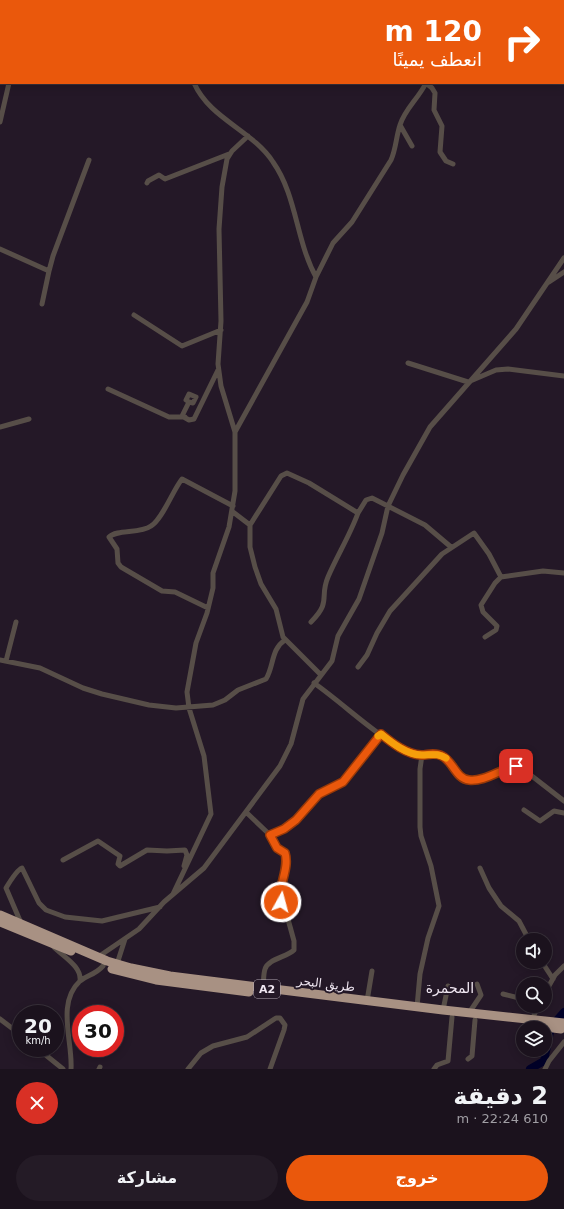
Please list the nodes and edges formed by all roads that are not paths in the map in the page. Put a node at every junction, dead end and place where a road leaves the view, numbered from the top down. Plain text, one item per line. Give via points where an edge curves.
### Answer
1 (9, 84) edge
2 (195, 84) edge
3 (425, 84) edge
4 (427, 84) edge
5 (0, 122) edge
6 (400, 125) junction
7 (248, 136) junction
8 (412, 146) dead end
9 (229, 154) junction
10 (89, 160) dead end
11 (453, 164) dead end
12 (147, 183) dead end
13 (0, 249) edge
14 (564, 258) edge
15 (50, 271) junction
16 (564, 272) edge
17 (316, 277) junction
18 (546, 284) junction
19 (42, 304) dead end
20 (134, 316) dead end
21 (221, 330) junction
22 (408, 362) dead end
23 (219, 369) junction
24 (564, 376) edge
25 (468, 382) junction
26 (108, 389) dead end
27 (190, 402) dead end
28 (185, 418) junction
29 (29, 419) dead end
30 (0, 427) edge
31 (235, 432) junction
32 (388, 506) junction
33 (233, 509) junction
34 (358, 513) junction
35 (250, 525) junction
36 (451, 547) junction
37 (564, 573) edge
38 (501, 577) junction
39 (208, 608) junction
40 (16, 622) dead end
41 (311, 622) dead end
42 (485, 637) dead end
43 (285, 640) junction
44 (0, 660) edge
45 (6, 661) junction
46 (358, 667) dead end
47 (320, 674) junction
48 (314, 683) junction
49 (188, 708) junction
50 (381, 734) junction
51 (422, 755) junction
52 (564, 801) edge
53 (524, 810) dead end
54 (247, 813) junction
55 (564, 813) edge
56 (270, 835) junction
57 (63, 860) dead end
58 (480, 868) dead end
59 (182, 874) junction
60 (173, 894) junction
61 (160, 908) junction
62 (0, 915) edge
63 (0, 922) edge
64 (21, 923) junction
65 (525, 933) edge
66 (125, 939) junction
67 (50, 942) junction
68 (98, 957) junction
69 (117, 964) junction
70 (103, 966) junction
71 (564, 966) edge
72 (547, 969) edge
73 (372, 971) dead end
74 (553, 979) joint
75 (80, 981) junction
76 (477, 984) dead end
77 (448, 986) dead end
78 (263, 988) junction
79 (502, 994) dead end
80 (516, 997) edge
81 (367, 1001) junction
82 (417, 1007) junction
83 (443, 1010) junction
84 (535, 1013) edge
85 (472, 1016) junction
86 (452, 1017) junction
87 (1, 1020) edge
88 (532, 1020) joint
89 (516, 1021) edge
90 (564, 1023) edge
91 (552, 1024) edge
92 (552, 1026) edge
93 (12, 1028) edge
94 (564, 1029) edge
95 (564, 1042) edge
96 (48, 1057) edge
97 (468, 1059) dead end
98 (63, 1069) edge
99 (71, 1069) edge
100 (188, 1069) edge
101 (270, 1069) edge
102 (434, 1069) edge
103 (545, 1069) edge

1 - 5 street
2 - 7 street via 211,108
3 - 6 street via 404,114
4 - 11 street via 435,94 434,110 442,126 440,152 446,161
6 - 8 street
6 - 17 street via 391,160 352,222 333,243
7 - 9 street
7 - 17 street via 272,160 286,186
9 - 12 street via 165,179 159,175
9 - 21 street via 220,203
10 - 15 street via 53,256
13 - 15 street
14 - 18 street
15 - 19 street
16 - 18 street
17 - 31 street via 307,302
18 - 25 street via 516,329
20 - 21 street via 182,346
21 - 23 street
22 - 25 street
23 - 28 street via 194,419
23 - 31 street via 221,386
24 - 25 street via 508,369 496,370
25 - 32 street via 430,427
26 - 28 street via 169,417
27 - 28 street via 182,416
29 - 30 street
31 - 33 street
32 - 34 street via 368,498
32 - 36 street via 425,525
32 - 47 street via 382,533 359,599 338,636 332,661
33 - 35 street
33 - 39 street via 213,573 213,588
33 - 39 street via 182,479 153,525 109,537 117,548 118,563 121,567 162,591 175,592
34 - 35 street via 309,483 286,473 281,476
34 - 41 street via 327,580 322,609
35 - 43 street via 250,548 255,567 261,584 276,609
36 - 38 street via 474,533
36 - 46 street via 431,565 390,611
37 - 38 street via 543,571
38 - 42 street via 481,605 484,612 498,626
39 - 49 street via 196,643 187,692
40 - 45 street
43 - 47 street
43 - 49 street via 273,654 273,664 266,679 238,690 213,705
44 - 45 street
45 - 49 street via 40,668 102,694 148,705
47 - 48 street
48 - 50 street
48 - 54 street via 302,699 294,736 285,757
49 - 59 street via 202,751 211,814
50 - 51 street via 406,751
50 - 56 street via 343,782 319,794 296,820
51 - 52 street via 440,755 450,761 459,775 468,780 519,766
51 - 82 street via 421,836 431,866 439,906 420,974
53 - 55 street via 540,822 554,811
54 - 56 street
54 - 60 street via 204,868
56 - 78 street via 287,859 280,898 286,912 294,950 266,967
57 - 59 street via 98,841 120,856 120,866 147,850 183,849 187,855
58 - 65 street via 487,885 501,906 519,921
59 - 60 street
60 - 61 street
61 - 64 street via 102,921 65,917 46,910 39,903 22,868 16,872 13,881 6,888
61 - 66 street via 139,930
62 - 64 highway, طريق البحر / A2
63 - 67 highway, طريق البحر / A2
64 - 68 highway, طريق البحر / A2
66 - 68 street
66 - 69 street
67 - 70 highway, طريق البحر / A2
67 - 75 street via 77,968
68 - 69 highway, طريق البحر / A2
69 - 78 highway, طريق البحر / A2 via 170,976
70 - 75 street via 93,975
70 - 86 highway, طريق البحر / A2 via 174,983
71 - 74 street
72 - 74 street
73 - 81 street
75 - 99 street via 71,994 68,1009
76 - 85 street via 481,994
77 - 83 street
78 - 81 highway, طريق البحر / A2
79 - 80 street
81 - 82 highway, طريق البحر / A2
82 - 83 highway, طريق البحر / A2
83 - 85 highway, طريق البحر / A2
84 - 88 street
85 - 86 highway, طريق البحر / A2
85 - 88 highway, طريق البحر / A2
85 - 89 highway, طريق البحر / A2
85 - 97 street via 472,1056
86 - 102 street via 448,1061
87 - 93 street
90 - 91 highway, طريق البحر / A2
92 - 94 highway, طريق البحر / A2
95 - 103 street
96 - 98 street
100 - 101 street via 201,1054 213,1046 247,1037 280,1018 285,1025

